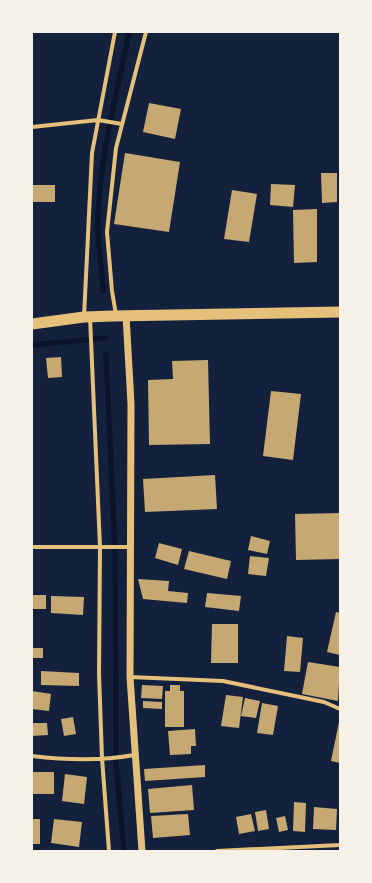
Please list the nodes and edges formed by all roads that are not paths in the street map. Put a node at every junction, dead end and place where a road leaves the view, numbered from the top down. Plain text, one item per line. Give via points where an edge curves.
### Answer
1 (115, 32) edge
2 (146, 32) edge
3 (98, 120) junction
4 (122, 124) junction
5 (32, 127) edge
6 (340, 312) edge
7 (118, 316) junction
8 (90, 317) junction
9 (32, 324) edge
10 (32, 547) edge
11 (100, 547) junction
12 (130, 547) junction
13 (130, 677) junction
14 (340, 709) edge
15 (134, 755) junction
16 (32, 756) edge
17 (102, 758) junction
18 (340, 845) edge
19 (109, 851) edge
20 (142, 851) edge
21 (217, 851) edge

1 - 3 street
2 - 4 street
3 - 4 street
3 - 5 street
3 - 8 street via 92,153
4 - 7 street via 116,148 107,232 112,291
6 - 7 highway
7 - 8 highway
7 - 12 street via 131,404
8 - 9 highway
8 - 11 street
10 - 11 street
11 - 12 street
11 - 17 street via 99,674
12 - 13 street
13 - 14 street via 223,681 324,702
13 - 15 street
15 - 17 street
15 - 20 street
16 - 17 street via 53,759
17 - 19 street
18 - 21 street

